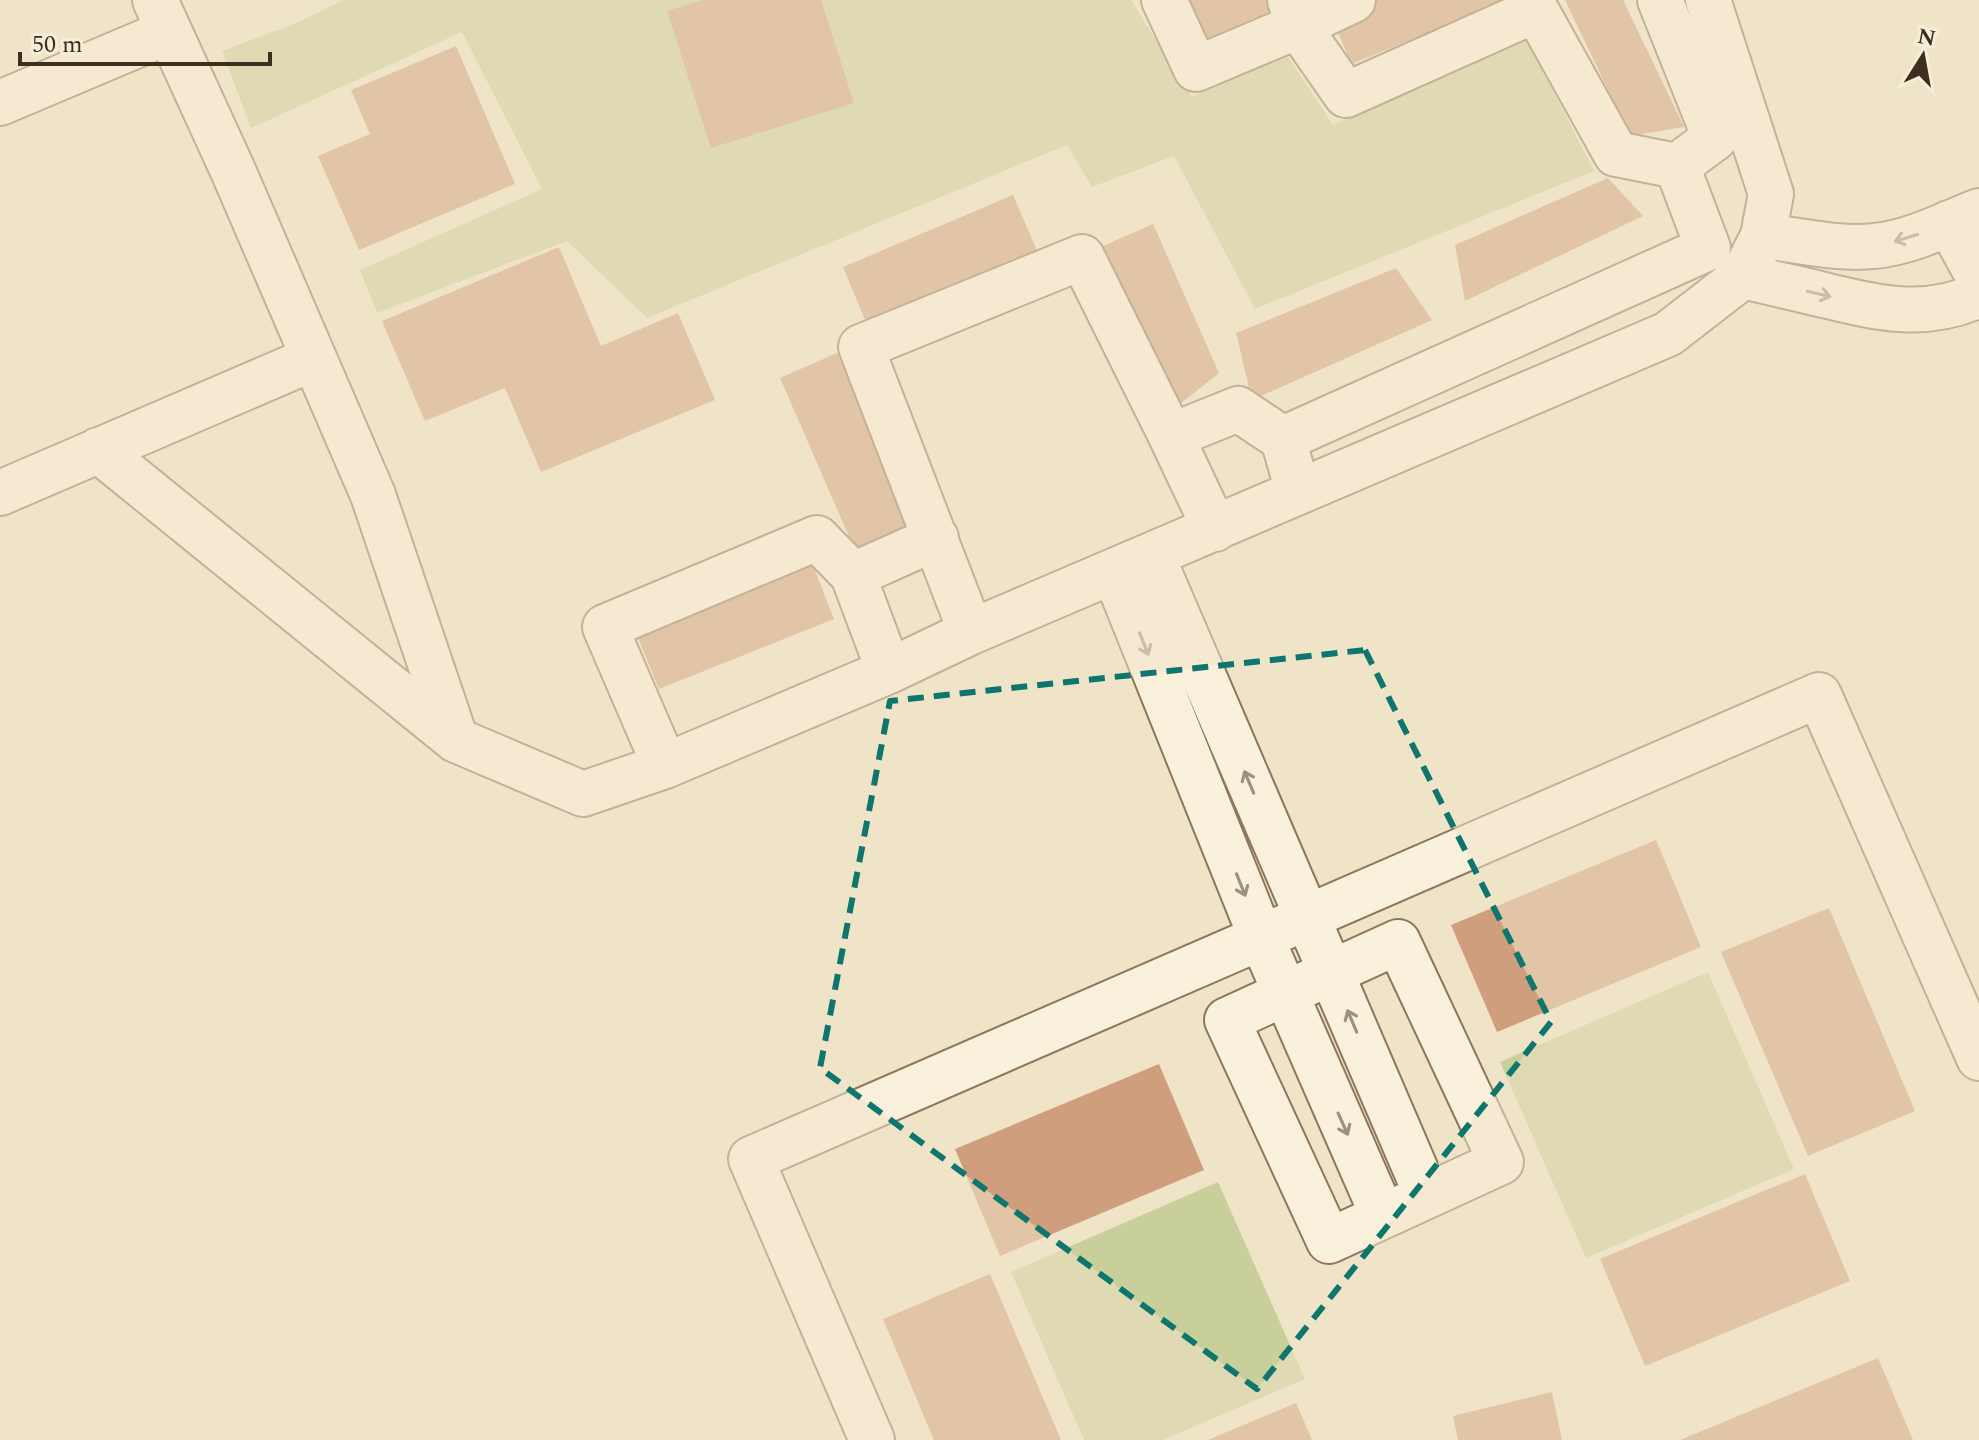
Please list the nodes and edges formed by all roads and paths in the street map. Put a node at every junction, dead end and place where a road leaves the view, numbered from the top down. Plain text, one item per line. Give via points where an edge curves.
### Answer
1 (1164, 0) edge
2 (1353, 0) edge
3 (1660, 0) edge
4 (1708, 0) edge
5 (1294, 13) edge
6 (161, 16) edge
7 (0, 103) edge
8 (1677, 166) junction
9 (1964, 217) edge
10 (1763, 236) junction
11 (1743, 276) junction
12 (1979, 278) edge
13 (1979, 295) edge
14 (314, 358) junction
15 (1171, 436) junction
16 (1283, 439) junction
17 (98, 450) junction
18 (1298, 491) junction
19 (0, 493) edge
20 (1215, 529) junction
21 (936, 538) junction
22 (1133, 564) junction
23 (853, 575) junction
24 (971, 632) junction
25 (889, 671) junction
26 (456, 740) junction
27 (665, 766) junction
28 (1307, 917) junction
29 (1261, 937) junction
30 (1331, 972) junction
31 (1286, 993) junction
32 (1979, 1058) edge
33 (1427, 1196) junction
34 (1383, 1216) junction
35 (872, 1440) edge

1 - 5 street via 1196,69
2 - 5 street
3 - 8 street via 1715,138
4 - 10 street via 1771,194
5 - 8 street via 1346,95 1536,10 1616,154
6 - 7 street
6 - 14 street
8 - 16 street via 1708,248
9 -> 10 street via 1873,247
9 - 12 street
10 - 11 street
11 -> 13 street via 1897,310 1959,304
11 - 18 street via 1668,334
14 - 17 street
14 - 26 street via 373,495
15 - 16 street via 1238,409
15 - 20 street
15 - 21 street via 1082,257 861,347
16 - 18 street
17 - 19 street
17 - 26 street
18 - 20 street
20 - 22 street
21 - 23 street
21 - 24 street
22 - 24 street
28 -> 22 street
22 -> 29 street
23 - 25 street
23 - 27 street via 817,538 605,627
24 - 25 street
25 - 27 street
26 - 27 street via 583,794
28 - 29 street
28 - 30 street
28 - 32 street via 1819,695
29 - 31 street
29 - 35 street via 751,1159
30 - 31 street
33 -> 30 street
30 - 33 street via 1398,942 1501,1162
31 -> 34 street
31 - 34 street via 1227,1020 1329,1241
33 - 34 street

